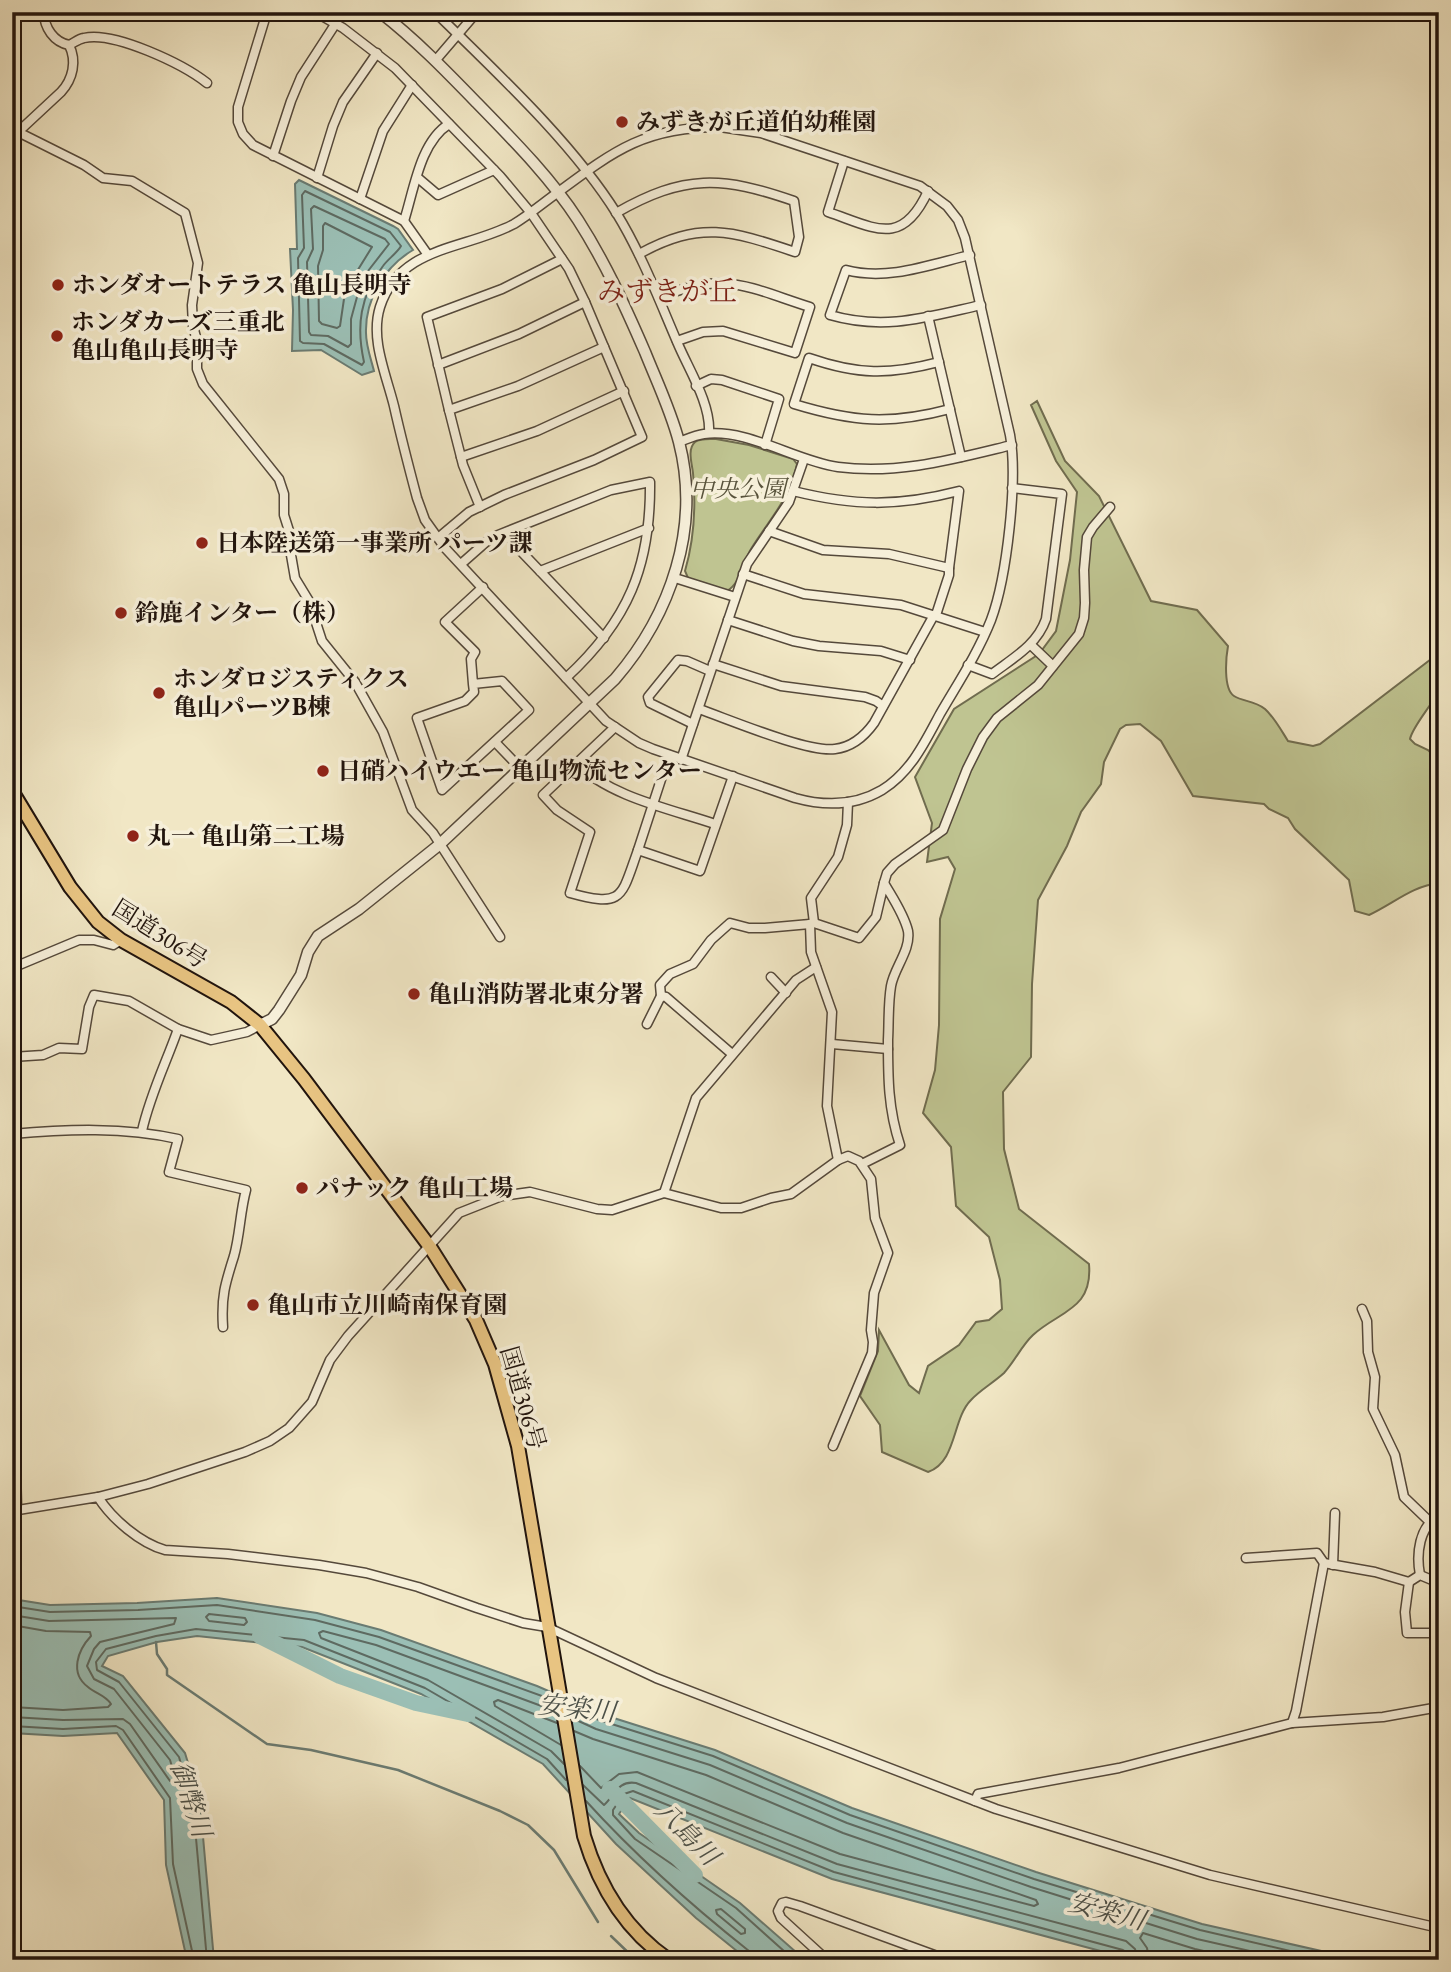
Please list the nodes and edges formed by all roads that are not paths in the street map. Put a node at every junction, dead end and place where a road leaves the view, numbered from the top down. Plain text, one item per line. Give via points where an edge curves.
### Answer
1 (44, 12) edge
2 (267, 12) edge
3 (315, 12) edge
4 (380, 12) edge
5 (435, 12) edge
6 (477, 12) edge
7 (336, 23) junction
8 (457, 34) junction
9 (69, 46) junction
10 (377, 53) junction
11 (435, 61) junction
12 (207, 83) dead end
13 (412, 85) junction
14 (449, 124) junction
15 (15, 133) edge
16 (273, 156) junction
17 (844, 161) junction
18 (494, 170) junction
19 (586, 173) junction
20 (317, 178) junction
21 (418, 178) junction
22 (928, 191) junction
23 (558, 192) junction
24 (360, 199) junction
25 (531, 213) junction
26 (616, 213) junction
27 (404, 220) junction
28 (639, 254) junction
29 (428, 255) junction
30 (970, 255) junction
31 (562, 260) junction
32 (659, 298) junction
33 (585, 302) junction
34 (981, 305) junction
35 (928, 316) junction
36 (677, 341) junction
37 (604, 347) junction
38 (939, 362) junction
39 (438, 365) junction
40 (696, 386) junction
41 (624, 391) junction
42 (950, 409) junction
43 (449, 410) junction
44 (709, 433) junction
45 (679, 442) junction
46 (765, 445) junction
47 (1012, 445) junction
48 (461, 457) junction
49 (961, 457) junction
50 (804, 459) junction
51 (1012, 488) junction
52 (793, 491) junction
53 (480, 507) junction
54 (1110, 507) dead end
55 (649, 528) junction
56 (769, 531) junction
57 (507, 532) junction
58 (438, 538) junction
59 (461, 564) junction
60 (949, 568) junction
61 (540, 571) junction
62 (743, 574) junction
63 (674, 578) junction
64 (483, 587) junction
65 (735, 597) junction
66 (935, 615) junction
67 (728, 620) junction
68 (985, 632) junction
69 (604, 638) junction
70 (1031, 645) junction
71 (910, 660) junction
72 (968, 665) junction
73 (1053, 666) junction
74 (712, 668) junction
75 (566, 678) junction
76 (473, 684) junction
77 (589, 703) junction
78 (883, 706) junction
79 (699, 709) junction
80 (693, 724) junction
81 (614, 727) junction
82 (495, 742) junction
83 (669, 755) junction
84 (681, 760) junction
85 (576, 763) junction
86 (520, 768) junction
87 (733, 776) junction
88 (12, 791) edge
89 (849, 802) junction
90 (653, 803) junction
91 (715, 824) junction
92 (439, 845) junction
93 (638, 850) junction
94 (884, 883) junction
95 (812, 924) junction
96 (500, 937) dead end
97 (121, 940) junction
98 (816, 967) junction
99 (12, 968) edge
100 (771, 977) dead end
101 (786, 993) junction
102 (662, 996) junction
103 (647, 1024) dead end
104 (260, 1026) junction
105 (178, 1029) junction
106 (832, 1044) junction
107 (888, 1049) junction
108 (732, 1054) junction
109 (12, 1057) edge
110 (142, 1131) junction
111 (12, 1134) edge
112 (838, 1160) junction
113 (862, 1164) junction
114 (664, 1193) junction
115 (430, 1247) junction
116 (12, 1298) edge
117 (1362, 1309) dead end
118 (223, 1327) dead end
119 (833, 1446) dead end
120 (98, 1497) junction
121 (15, 1511) edge
122 (1335, 1513) dead end
123 (1439, 1516) edge
124 (1429, 1521) junction
125 (1246, 1558) dead end
126 (1329, 1564) junction
127 (1420, 1575) junction
128 (1409, 1582) junction
129 (1439, 1583) edge
130 (548, 1632) junction
131 (1433, 1633) dead end
132 (1439, 1707) edge
133 (1292, 1723) junction
134 (975, 1801) junction
135 (1439, 1928) edge
136 (669, 1960) edge
137 (827, 1960) edge
138 (948, 1960) edge

1 - 9 street via 44,22 53,36
2 - 16 street via 237,114 247,140
3 - 7 street
4 - 11 street
5 - 8 street
6 - 8 street
7 - 10 street
7 - 16 street via 300,77
8 - 11 street
8 - 19 street
9 - 12 street via 90,37 120,41 163,56
9 - 15 street via 74,60 66,87
10 - 13 street
10 - 20 street via 343,102
11 - 23 street
13 - 14 street
13 - 24 street via 383,131
14 - 18 street
14 - 21 street via 430,145
15 - 92 street via 103,178 132,181 185,213 198,263 192,299 198,372 279,479 295,578 309,601 317,631 355,682 383,732 411,807
16 - 20 street
17 - 19 street via 747,130 704,127 670,130 620,148
17 - 22 street
17 - 22 street via 824,211 874,229 906,223
18 - 21 street via 438,195
18 - 25 street
19 - 23 street
19 - 26 street
20 - 24 street
21 - 27 street
22 - 30 street via 958,220
23 - 25 street
23 - 45 street via 618,291
24 - 27 street
25 - 29 street via 500,230
25 - 31 street
26 - 28 street
26 - 28 street via 663,190 692,184 743,185 794,201 799,237 795,252 744,235 704,232
27 - 29 street
28 - 32 street
29 - 58 street via 395,278 383,298 377,328 417,498
30 - 34 street
30 - 35 street via 888,274 846,270 830,315 868,324
31 - 33 street
31 - 39 street via 427,317
32 - 36 street
32 - 36 street via 694,285 724,282 810,307 795,353 723,331
33 - 37 street
33 - 39 street
34 - 35 street
34 - 47 street
35 - 38 street
36 - 40 street
37 - 41 street
37 - 43 street via 519,386
38 - 42 street
38 - 42 street via 873,373 809,358 794,404 851,419 882,421
39 - 43 street
40 - 44 street
40 - 46 street via 722,380 779,400
41 - 48 street via 537,431
41 - 53 street via 642,437
42 - 49 street
43 - 48 street
44 - 45 street
44 - 46 street
45 - 63 street via 685,509
46 - 50 street
47 - 49 street
47 - 51 street
48 - 53 street
49 - 50 street via 888,470 835,467
50 - 52 street
51 - 68 street via 998,594
51 - 70 street via 1062,494 1049,609
52 - 56 street
52 - 60 street via 832,501 880,504 959,491
53 - 58 street
54 - 73 street via 1087,537 1086,603 1079,634
55 - 57 street via 650,482 611,490
55 - 61 street
55 - 69 street via 638,577
56 - 60 street via 823,550 889,554
56 - 62 street
57 - 59 street via 486,542
57 - 61 street
58 - 59 street
59 - 64 street
60 - 66 street
61 - 69 street
62 - 65 street
62 - 66 street via 804,594 880,601
63 - 65 street
63 - 77 street via 640,648
64 - 75 street
64 - 76 street via 445,622 475,652 471,659
65 - 67 street
66 - 68 street
66 - 71 street
67 - 71 street via 793,641 867,649
67 - 74 street
68 - 72 street
69 - 75 street
70 - 72 street via 992,674
70 - 73 street
71 - 78 street
72 - 89 street via 908,768 883,789
73 - 94 street via 983,737 939,834 895,864
74 - 78 street via 808,692 864,697
74 - 79 street
74 - 80 street via 678,660 648,697 650,703
75 - 77 street
76 - 82 street via 502,681 529,710
76 - 82 street via 474,692 465,701 416,718 442,790
77 - 81 street
77 - 86 street
78 - 79 street via 862,737 833,750 811,747
79 - 80 street
80 - 84 street
81 - 83 street
81 - 85 street
82 - 86 street
83 - 84 street
83 - 90 street
84 - 87 street
85 - 90 street via 606,785
85 - 93 street via 542,795 590,832 570,893 597,901 615,897 626,884
86 - 92 street
87 - 89 street via 807,801
87 - 91 street
88 - 97 highway, 国道306号 via 84,907
89 - 95 street via 838,857 811,898
90 - 91 street
90 - 93 street
91 - 93 street via 700,871
92 - 96 street
92 - 104 street via 317,936 279,1010
94 - 95 street via 876,917 859,938
94 - 107 street via 908,934 891,984
95 - 98 street via 811,952
95 - 102 street via 765,929 730,923 693,964 666,976 660,985
97 - 99 street via 113,945 79,940
97 - 104 highway, 国道306号 via 212,990
98 - 101 street
98 - 106 street via 832,1012
100 - 101 street
101 - 108 street
102 - 103 street
102 - 108 street
104 - 105 street via 211,1040
104 - 115 highway, 国道306号
105 - 109 street via 129,1001 94,995 82,1049 59,1048 43,1055
105 - 110 street
106 - 107 street
106 - 112 street via 827,1106
107 - 113 street via 890,1111 900,1145
108 - 114 street via 696,1098
110 - 111 street
110 - 118 street via 178,1139 169,1172 246,1190 223,1290
112 - 113 street via 848,1156
112 - 114 street via 791,1194 741,1208 722,1208
113 - 119 street via 871,1180 875,1218 888,1253 874,1293 873,1353
114 - 115 street via 612,1210 530,1192 502,1196 458,1213
115 - 120 street via 341,1345 312,1402 289,1428 245,1452
115 - 130 highway, 国道306号 via 476,1320 495,1364 518,1446
116 - 121 street
117 - 124 street via 1375,1377 1371,1404 1395,1455 1405,1497
120 - 121 street
120 - 130 street via 104,1507 156,1548 270,1558 366,1573
122 - 126 street
123 - 124 street
124 - 127 street via 1419,1549
125 - 126 street via 1317,1553
126 - 128 street
126 - 133 street
127 - 128 street
127 - 129 street
128 - 131 street via 1407,1633
130 - 134 street
130 - 136 highway, 国道306号 via 584,1836 601,1882 622,1917
132 - 133 street via 1383,1717
133 - 134 street via 1119,1768 978,1794
134 - 135 street via 1210,1875
137 - 138 street via 779,1915 782,1903

